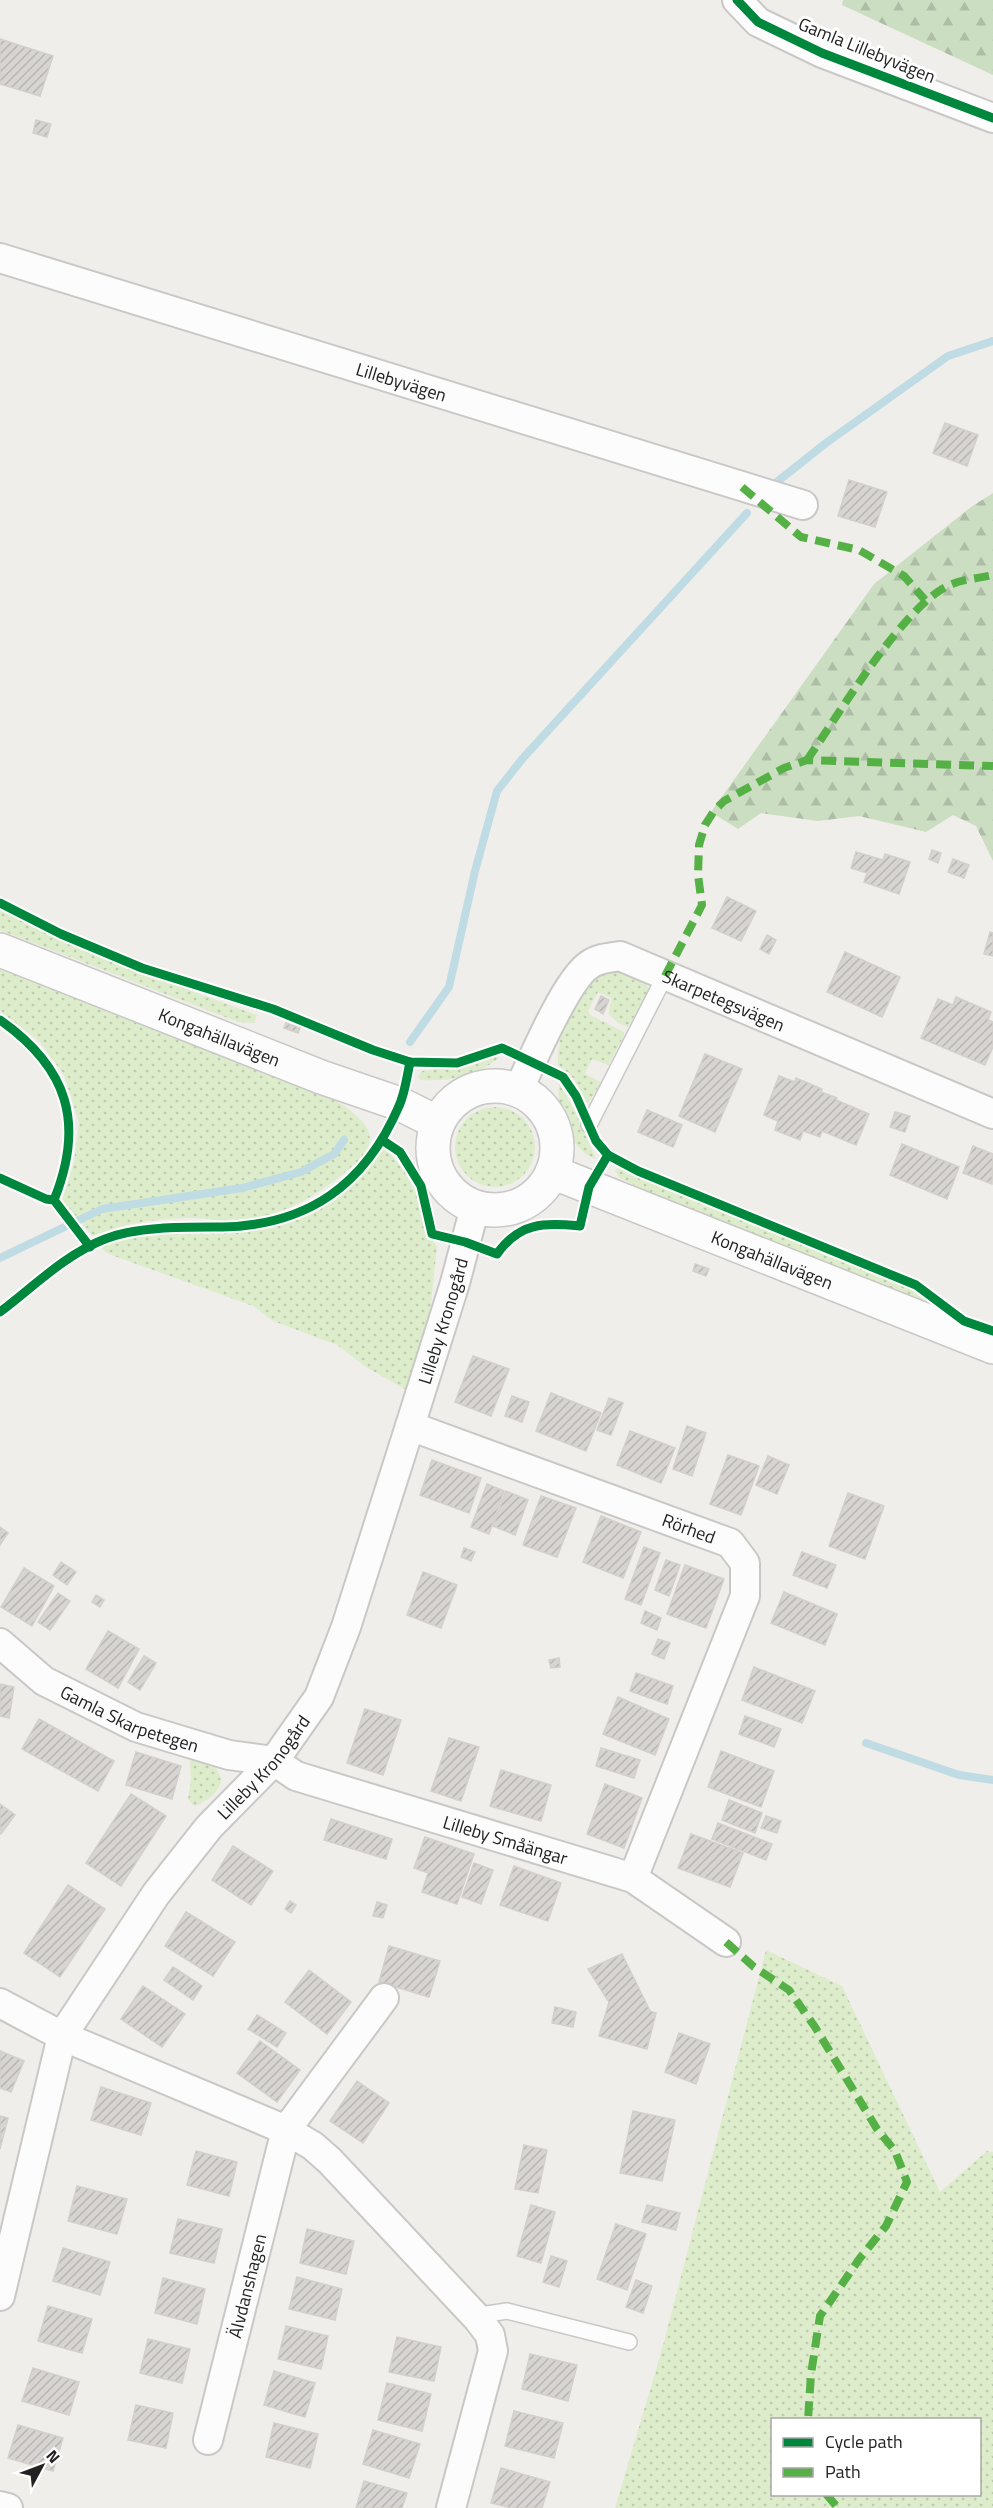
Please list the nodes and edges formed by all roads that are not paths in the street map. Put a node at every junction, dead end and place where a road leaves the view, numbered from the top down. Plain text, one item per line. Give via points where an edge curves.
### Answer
1 (737, 0) edge
2 (993, 118) edge
3 (0, 258) edge
4 (803, 505) dead end
5 (0, 950) edge
6 (665, 976) junction
7 (518, 1091) junction
8 (993, 1114) edge
9 (438, 1123) junction
10 (589, 1125) dead end
11 (552, 1172) junction
12 (475, 1207) junction
13 (993, 1347) edge
14 (410, 1426) junction
15 (0, 1643) edge
16 (274, 1761) junction
17 (633, 1878) junction
18 (726, 1942) dead end
19 (384, 1998) dead end
20 (0, 2003) edge
21 (62, 2036) junction
22 (286, 2130) junction
23 (0, 2296) edge
24 (478, 2319) junction
25 (629, 2342) dead end
26 (208, 2440) dead end
27 (0, 2506) edge
28 (8, 2508) edge
29 (451, 2508) edge

1 - 2 street, Gamla Lillebyvägen via 758,22 822,53
3 - 4 street, Lillebyvägen
5 - 9 street, Kongahällavägen via 321,1077 400,1104
6 - 7 street, Skarpetegsvägen via 620,956 588,965 570,985
6 - 8 street, Skarpetegsvägen
6 - 10 lane
7 - 9 street via 495,1086 472,1091 452,1103
7 - 11 street via 538,1105 552,1125 556,1148
9 - 12 street via 433,1148 438,1173 453,1194
11 - 12 street via 539,1191 520,1205 498,1210
11 - 13 street, Kongahällavägen
12 - 14 street, Lilleby Kronogård
14 - 16 street, Lilleby Kronogård via 346,1627 319,1697
14 - 17 street, Rörhed via 730,1543 745,1563 745,1596
15 - 16 street, Gamla Skarpetegen via 44,1681 136,1727 229,1755
16 - 17 street, Lilleby Småängar via 296,1776
16 - 21 street, Lilleby Kronogård via 209,1827 156,1894
17 - 18 street, Lilleby Småängar
19 - 22 street, Älvdanshagen
20 - 21 street
21 - 22 street
21 - 23 street, Lilleby Kronogård
22 - 24 street via 330,2161
22 - 26 street, Älvdanshagen
24 - 25 lane via 507,2311
24 - 29 street via 490,2335 493,2351
27 - 28 street

